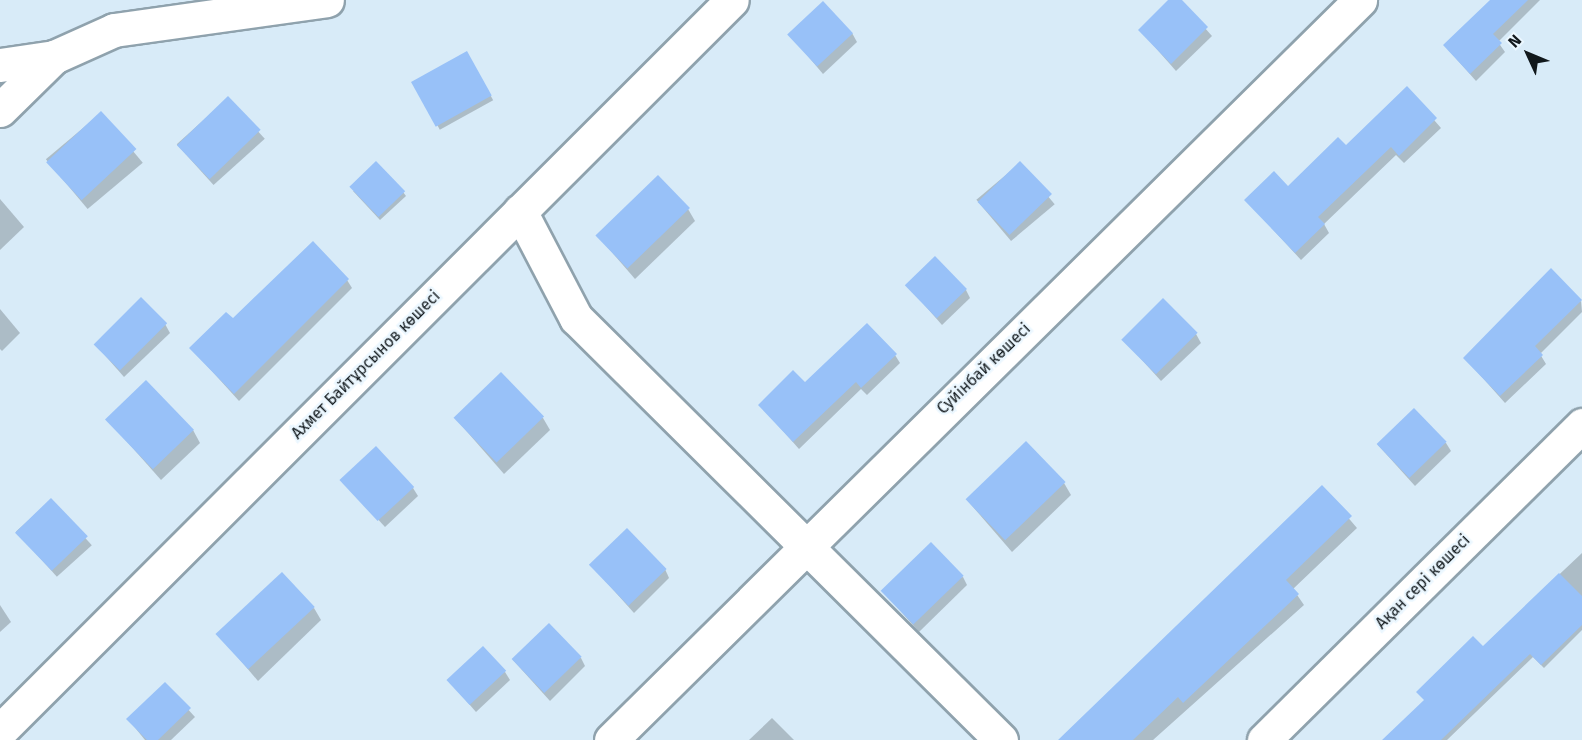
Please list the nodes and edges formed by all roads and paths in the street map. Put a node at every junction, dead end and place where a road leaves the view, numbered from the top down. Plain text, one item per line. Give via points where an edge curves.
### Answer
1 (327, 0) edge
2 (1360, 0) edge
3 (722, 4) edge
4 (54, 57) junction
5 (0, 64) edge
6 (0, 110) edge
7 (520, 211) junction
8 (1582, 425) edge
9 (806, 544) junction
10 (0, 731) edge
11 (611, 740) edge
12 (1001, 740) edge
13 (1264, 740) edge

1 - 4 street via 114,30
2 - 9 street, Суйінбай көшесі
3 - 7 street, Ахмет Байтұрсынов көшесі
4 - 5 street
4 - 6 street
7 - 9 street via 576,318
7 - 10 street, Ахмет Байтұрсынов көшесі
8 - 13 street, Ақан сері көшесі
9 - 11 street, Суйінбай көшесі
9 - 12 street

